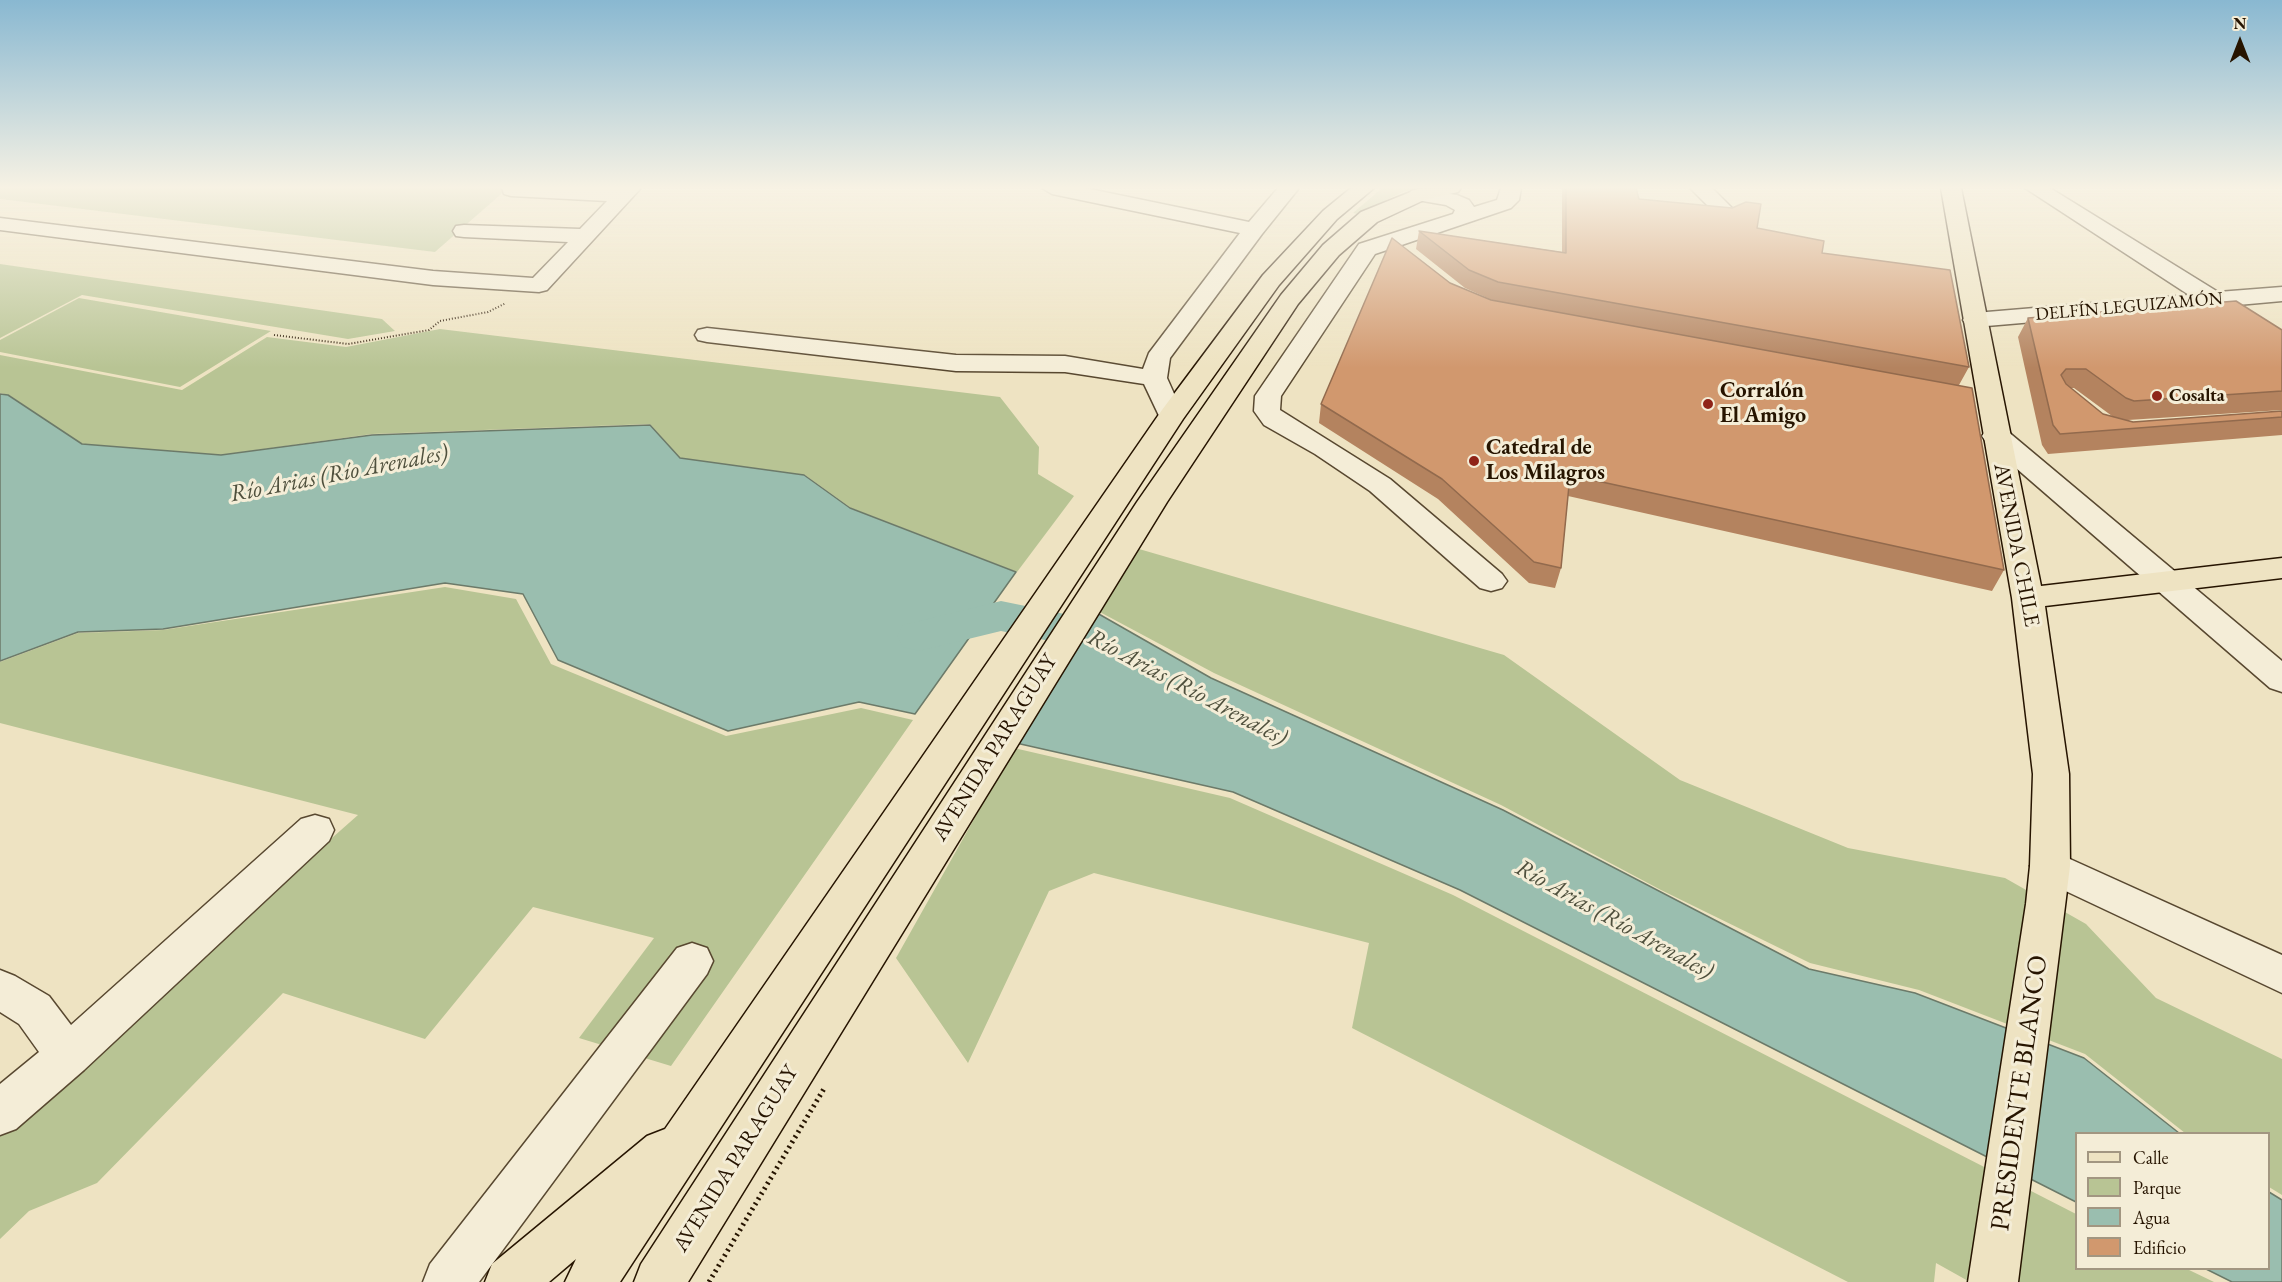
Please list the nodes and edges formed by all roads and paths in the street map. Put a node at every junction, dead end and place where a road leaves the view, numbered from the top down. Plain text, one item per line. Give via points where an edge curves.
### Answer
1 (179, 248) edge
2 (575, 248) edge
3 (1240, 248) edge
4 (1300, 248) edge
5 (1334, 248) edge
6 (1398, 248) edge
7 (1962, 248) edge
8 (2130, 248) edge
9 (539, 285) junction
10 (2282, 294) edge
11 (2213, 300) junction
12 (1975, 320) junction
13 (273, 335) dead end
14 (707, 335) dead end
15 (2282, 343) edge
16 (1154, 378) junction
17 (1171, 416) junction
18 (1996, 436) junction
19 (2282, 568) edge
20 (1491, 581) dead end
21 (2169, 582) junction
22 (2028, 598) junction
23 (2282, 680) edge
24 (315, 830) dead end
25 (2048, 885) junction
26 (693, 961) dead end
27 (2282, 975) edge
28 (0, 989) edge
29 (68, 1056) junction
30 (0, 1113) edge
31 (695, 1125) junction
32 (448, 1282) edge
33 (510, 1282) edge
34 (590, 1282) edge
35 (659, 1282) edge
36 (1993, 1282) edge

1 - 9 street via 433,278
2 - 9 street
3 - 16 street via 1158,358
4 - 17 main road, AVENIDA PARAGUAY via 1271,280
5 - 35 main road, AVENIDA PARAGUAY via 1289,300 1152,502
6 - 20 street via 1367,249 1268,396 1267,411 1273,419 1380,485
7 - 12 main road, AVENIDA CHILE
8 - 11 street
9 - 13 path via 488,312 440,321 429,330 348,344
10 - 11 street, DELFÍN LEGUIZAMÓN
11 - 12 street, DELFÍN LEGUIZAMÓN
11 - 15 street
12 - 18 main road, AVENIDA CHILE via 1979,400
14 - 16 street via 956,363 1065,364
16 - 17 street
17 - 31 main road, AVENIDA PARAGUAY
18 - 21 street
18 - 22 main road, AVENIDA CHILE
19 - 21 main road
21 - 22 main road
21 - 23 street
22 - 25 main road, AVENIDA CHILE via 2051,774
24 - 29 street
25 - 27 street
25 - 36 main road, PRESIDENTE BLANCO
26 - 32 street
28 - 29 street via 34,1010
29 - 30 street
31 - 33 main road
31 - 34 main road, AVENIDA PARAGUAY

